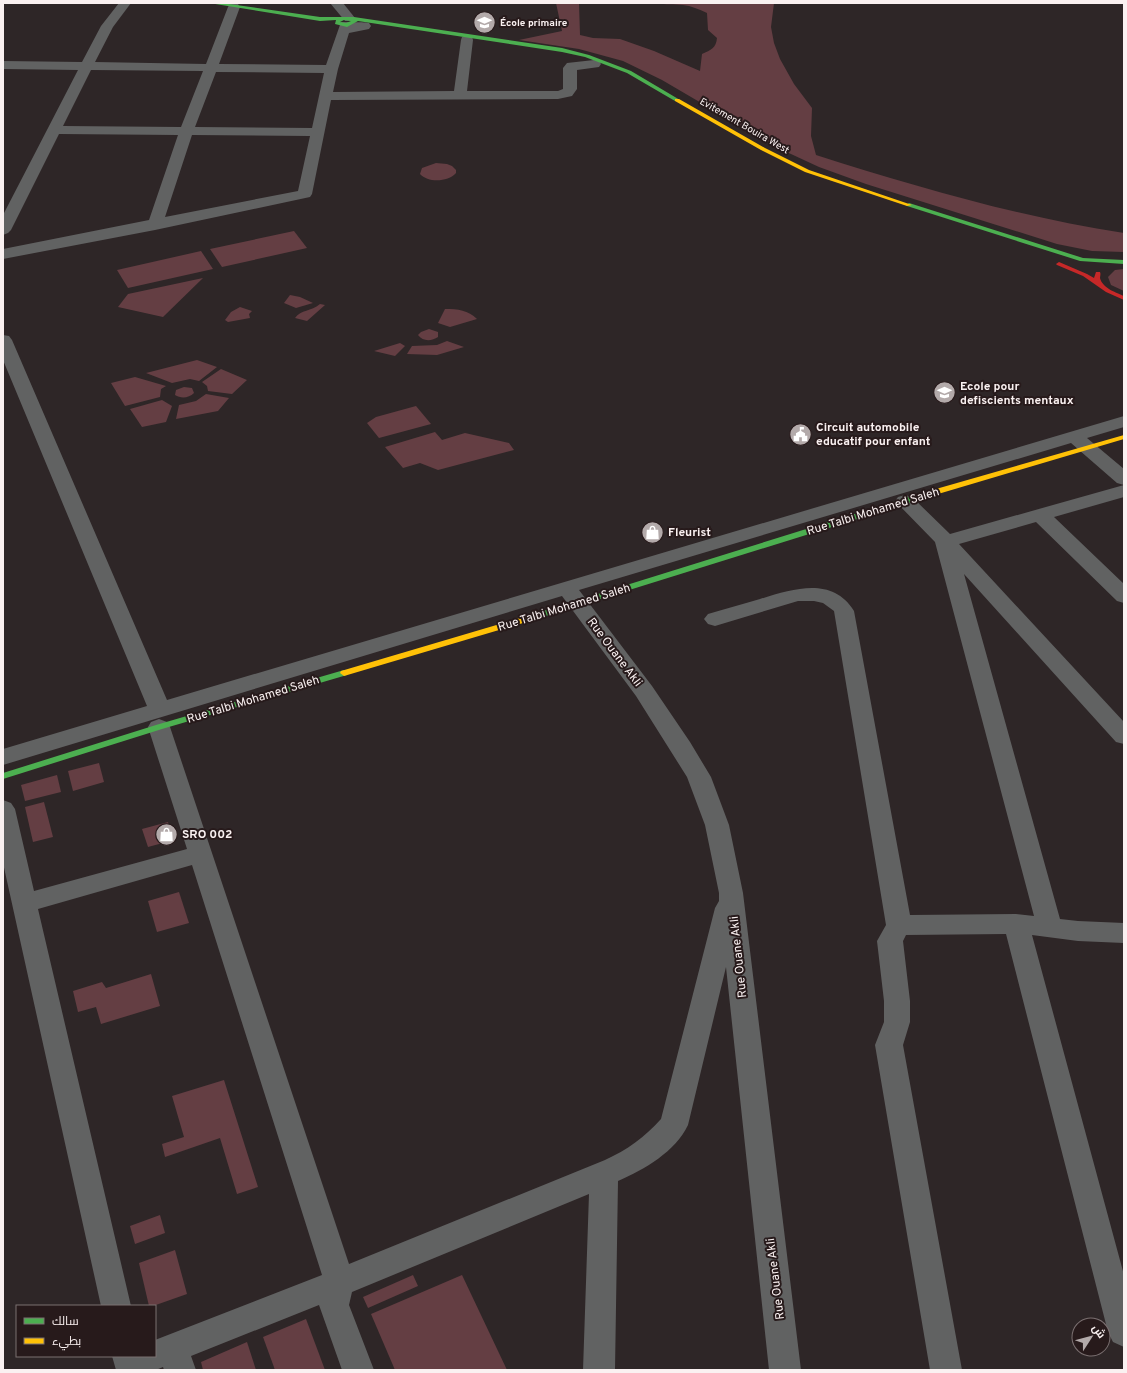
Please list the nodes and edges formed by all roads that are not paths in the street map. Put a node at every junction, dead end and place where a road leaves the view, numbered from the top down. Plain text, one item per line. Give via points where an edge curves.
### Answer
1 (125, 3) edge
2 (212, 3) edge
3 (234, 7) junction
4 (320, 18) joint
5 (344, 19) edge
6 (365, 26) joint
7 (467, 40) junction
8 (594, 64) junction
9 (3, 65) edge
10 (88, 66) junction
11 (210, 68) junction
12 (332, 69) junction
13 (460, 95) junction
14 (326, 96) junction
15 (55, 130) junction
16 (187, 130) junction
17 (317, 132) junction
18 (156, 225) junction
19 (3, 230) edge
20 (973, 235) dead end
21 (3, 254) edge
22 (1047, 260) dead end
23 (1124, 262) edge
24 (1101, 286) junction
25 (1124, 298) edge
26 (3, 340) edge
27 (1124, 421) edge
28 (1124, 437) edge
29 (1081, 442) junction
30 (1124, 480) edge
31 (1124, 491) edge
32 (905, 501) junction
33 (1040, 515) junction
34 (945, 542) junction
35 (572, 596) junction
36 (1124, 596) edge
37 (715, 619) dead end
38 (160, 718) junction
39 (1124, 736) edge
40 (3, 756) edge
41 (3, 776) edge
42 (3, 809) edge
43 (200, 854) junction
44 (731, 893) junction
45 (25, 903) junction
46 (899, 924) junction
47 (1016, 924) junction
48 (1050, 926) junction
49 (1124, 933) edge
50 (604, 1174) junction
51 (339, 1283) junction
52 (116, 1305) edge
53 (1124, 1332) edge
54 (128, 1357) edge
55 (165, 1357) edge
56 (358, 1370) edge
57 (600, 1370) edge
58 (785, 1370) edge
59 (946, 1370) edge

1 - 10 street via 107,26
2 - 3 main road
3 - 4 main road
3 - 11 street
4 - 5 street via 335,15
5 - 6 street via 353,27
5 - 12 street
5 - 23 main road, Evitement Bouira West via 562,50 588,56 629,72 763,149 807,171 1060,254 1082,260
6 - 7 main road, Evitement Bouira West
7 - 8 main road, Evitement Bouira West via 559,54
7 - 13 street
8 - 13 street via 570,68 570,89 567,93
8 - 20 main road, Evitement Bouira West via 634,82 765,161 839,190
9 - 10 street
10 - 11 street
10 - 15 street
11 - 12 street
11 - 16 street
12 - 14 street
13 - 14 street
14 - 17 street
15 - 16 street
15 - 19 street
16 - 17 street
16 - 18 street
17 - 18 street via 305,194
18 - 21 street
22 - 24 main road via 1085,275
23 - 24 main road via 1099,271 1097,278
24 - 25 main road
26 - 38 street
27 - 29 street, Rue Talbi Mohamed Saleh
28 - 29 main road, Rue Talbi Mohamed Saleh
29 - 30 street
29 - 32 main road, Rue Talbi Mohamed Saleh
29 - 35 street, Rue Talbi Mohamed Saleh via 848,502
31 - 33 street
32 - 34 street
32 - 35 main road, Rue Talbi Mohamed Saleh
33 - 34 street
33 - 36 street
34 - 39 street
34 - 48 street
35 - 38 street, Rue Talbi Mohamed Saleh
35 - 44 street, Rue Ouane Akli via 644,692 699,777 717,825
37 - 46 street via 797,595 814,594 830,598 844,611
38 - 40 street, Rue Talbi Mohamed Saleh
38 - 41 main road, Rue Talbi Mohamed Saleh
38 - 43 street
42 - 45 street
43 - 45 street
43 - 51 street
44 - 50 street via 674,1125 661,1140 631,1163
44 - 58 street, Rue Ouane Akli
45 - 52 street
46 - 47 street
46 - 59 street via 890,941 897,1022 889,1045
47 - 48 street
47 - 53 street
48 - 49 street via 1078,931
50 - 51 street
50 - 57 street
51 - 55 street
51 - 56 street via 334,1305
54 - 55 street via 130,1365

